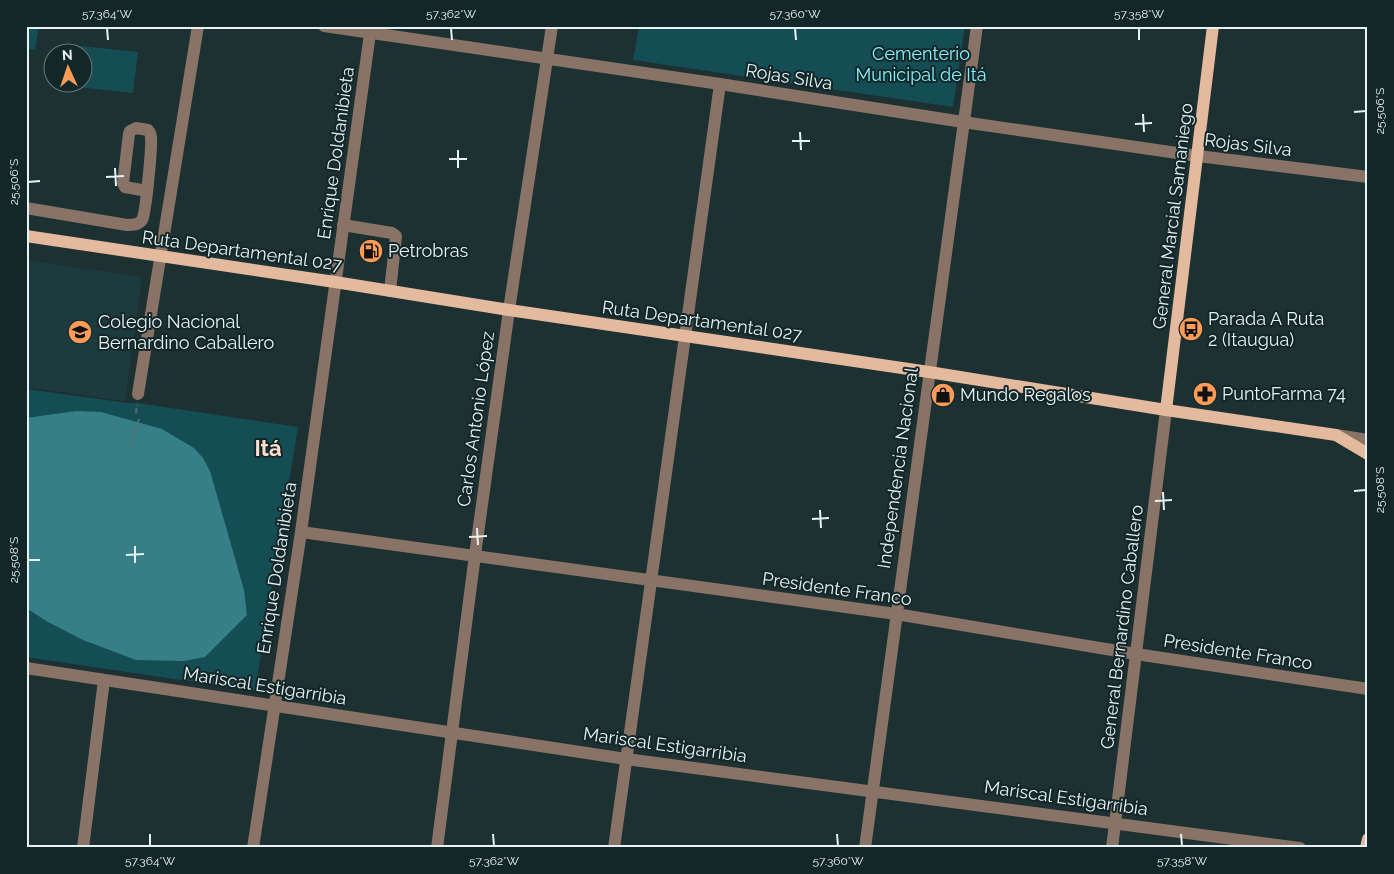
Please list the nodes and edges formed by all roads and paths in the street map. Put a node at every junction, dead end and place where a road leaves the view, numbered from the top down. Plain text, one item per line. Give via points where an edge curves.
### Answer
1 (198, 26) edge
2 (324, 26) edge
3 (552, 26) edge
4 (977, 26) edge
5 (1213, 26) edge
6 (370, 30) edge
7 (547, 58) junction
8 (720, 84) junction
9 (964, 122) junction
10 (1198, 156) junction
11 (1368, 177) edge
12 (146, 196) junction
13 (169, 203) junction
14 (26, 208) edge
15 (343, 225) junction
16 (26, 236) edge
17 (161, 256) junction
18 (335, 282) junction
19 (390, 291) junction
20 (509, 310) junction
21 (684, 336) junction
22 (929, 372) junction
23 (138, 399) joint
24 (1166, 410) junction
25 (136, 413) dead end
26 (139, 419) dead end
27 (1336, 435) junction
28 (1368, 440) edge
29 (130, 445) dead end
30 (1368, 454) edge
31 (301, 532) junction
32 (475, 555) junction
33 (651, 580) junction
34 (896, 614) junction
35 (1136, 654) junction
36 (26, 668) edge
37 (104, 680) junction
38 (1368, 689) edge
39 (274, 705) junction
40 (452, 732) junction
41 (626, 759) junction
42 (872, 790) junction
43 (1115, 822) junction
44 (1368, 839) edge
45 (83, 848) edge
46 (253, 848) edge
47 (437, 848) edge
48 (614, 848) edge
49 (865, 848) edge
50 (1112, 848) edge
51 (1300, 848) edge
52 (1366, 848) edge

1 - 13 street
2 - 6 street, Rojas Silva
3 - 7 street, Carlos Antonio López
4 - 9 street, Independencia Nacional
5 - 10 main road, General Marcial Samaniego
6 - 7 street, Rojas Silva
6 - 15 street, Enrique Doldanibieta
7 - 8 street, Rojas Silva
7 - 20 street, Carlos Antonio López
8 - 9 street, Rojas Silva
8 - 21 street
9 - 10 street, Rojas Silva
9 - 22 street, Independencia Nacional
10 - 11 street, Rojas Silva
10 - 24 main road, General Marcial Samaniego
12 - 12 street via 151,135 148,130 136,128 129,134 123,183
12 - 13 street
12 - 14 street via 142,220 128,225
13 - 17 street
15 - 18 street, Enrique Doldanibieta
15 - 19 street via 392,232 396,236
16 - 17 main road, Ruta Departamental 027
17 - 18 main road, Ruta Departamental 027
17 - 23 street
18 - 19 main road, Ruta Departamental 027
18 - 31 street, Enrique Doldanibieta
19 - 20 main road, Ruta Departamental 027
20 - 21 main road, Ruta Departamental 027
20 - 32 street, Carlos Antonio López
21 - 22 main road, Ruta Departamental 027
21 - 33 street
22 - 24 main road, Ruta Departamental 027
22 - 34 street, Independencia Nacional
23 - 25 path
24 - 27 main road, Ruta Departamental 027
24 - 35 street, General Bernardino Caballero
26 - 29 path
27 - 28 street
27 - 30 main road, Ruta Departamental 027
31 - 32 street, Presidente Franco
31 - 39 street, Enrique Doldanibieta
32 - 33 street, Presidente Franco
32 - 40 street, Carlos Antonio López
33 - 34 street, Presidente Franco
33 - 41 street
34 - 35 street, Presidente Franco
34 - 42 street, Independencia Nacional
35 - 38 street, Presidente Franco
35 - 43 street, General Bernardino Caballero
36 - 37 street, Mariscal Estigarribia
37 - 39 street, Mariscal Estigarribia
37 - 45 street
39 - 40 street, Mariscal Estigarribia
39 - 46 street, Enrique Doldanibieta
40 - 41 street, Mariscal Estigarribia
40 - 47 street, Carlos Antonio López
41 - 42 street, Mariscal Estigarribia
41 - 48 street
42 - 43 street, Mariscal Estigarribia
42 - 49 street, Independencia Nacional
43 - 50 street, General Bernardino Caballero
43 - 51 street, Mariscal Estigarribia
44 - 52 main road

